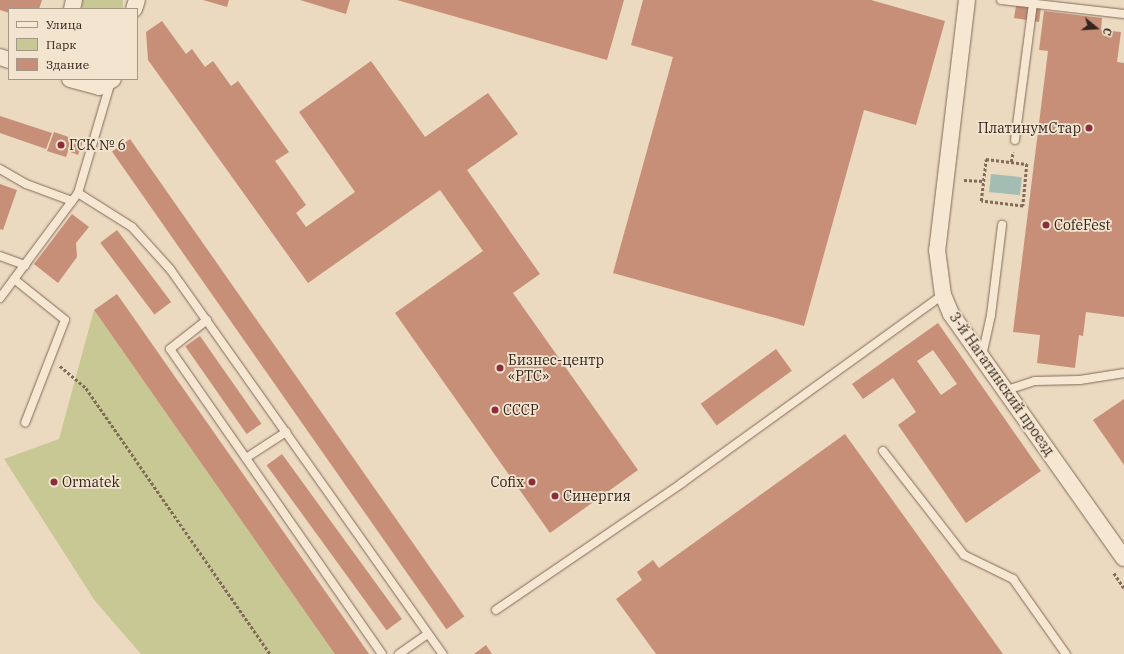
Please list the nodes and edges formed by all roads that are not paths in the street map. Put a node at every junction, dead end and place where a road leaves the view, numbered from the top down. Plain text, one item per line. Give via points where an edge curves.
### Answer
1 (966, 0) edge
2 (1001, 0) edge
3 (1033, 4) junction
4 (1124, 14) edge
5 (74, 80) edge
6 (112, 80) edge
7 (1015, 140) dead end
8 (0, 169) edge
9 (78, 193) junction
10 (72, 201) junction
11 (1002, 225) dead end
12 (0, 256) edge
13 (25, 265) junction
14 (14, 279) junction
15 (943, 295) junction
16 (0, 298) edge
17 (207, 320) junction
18 (982, 357) junction
19 (1124, 373) edge
20 (1007, 390) junction
21 (25, 423) dead end
22 (286, 432) junction
23 (883, 451) dead end
24 (246, 458) junction
25 (1124, 558) edge
26 (496, 610) dead end
27 (428, 634) junction
28 (382, 654) edge
29 (399, 654) edge
30 (443, 654) edge
31 (1066, 654) edge

1 - 15 street, 3-й Нагатинский проезд via 937,250
2 - 3 lane
3 - 4 lane
3 - 7 lane
5 - 6 street via 99,87
6 - 9 lane
8 - 10 lane via 26,184
9 - 10 lane
9 - 17 lane via 132,227 170,269
10 - 13 lane
11 - 18 lane via 991,315
12 - 13 lane
13 - 14 lane
14 - 16 lane
14 - 21 lane via 65,320
15 - 18 street, 3-й Нагатинский проезд via 951,314
15 - 26 lane via 682,484
17 - 22 lane
17 - 24 lane via 170,349
18 - 20 street, 3-й Нагатинский проезд
19 - 20 lane via 1080,380 1035,380
20 - 25 street, 3-й Нагатинский проезд
22 - 24 lane
22 - 27 lane
23 - 31 lane via 964,555 1013,579
24 - 28 lane
27 - 29 lane
27 - 30 lane

